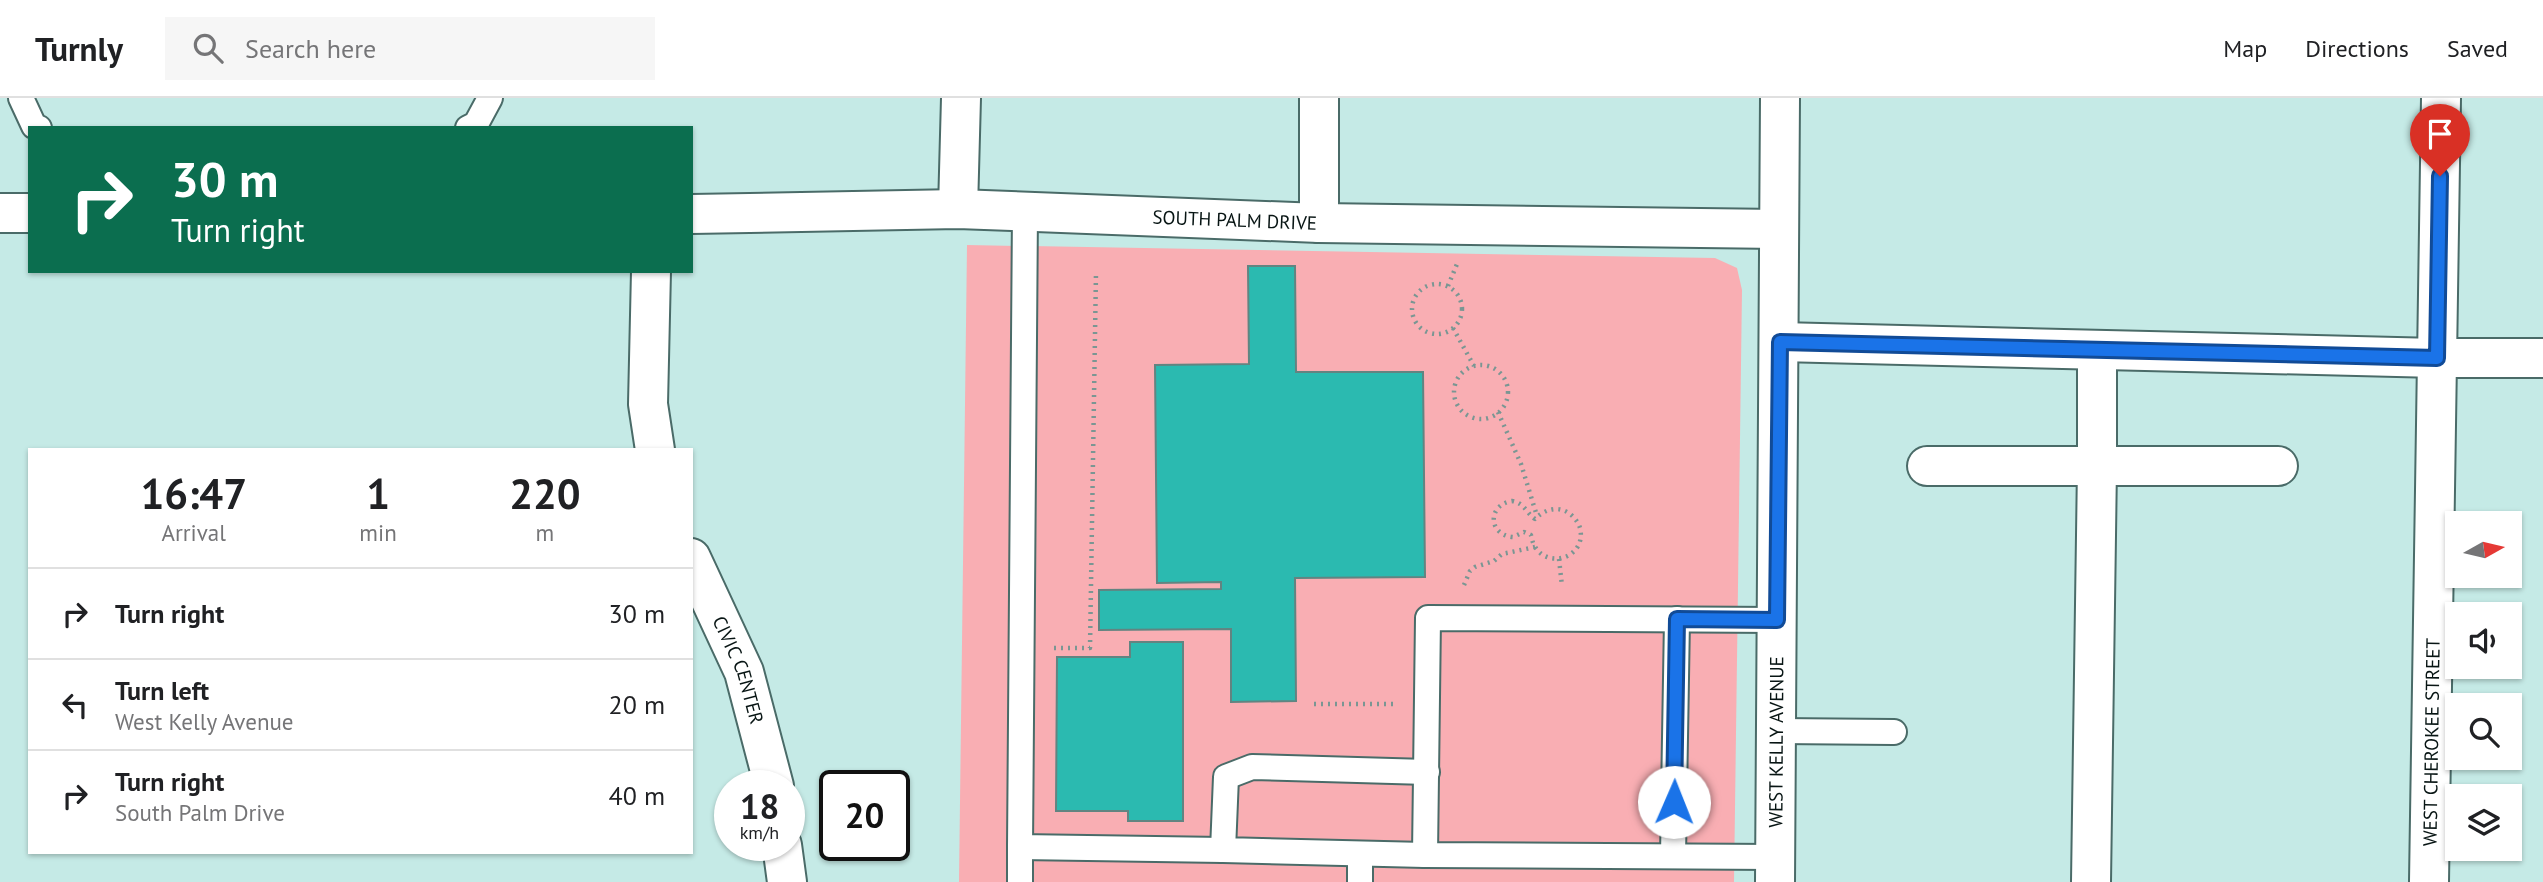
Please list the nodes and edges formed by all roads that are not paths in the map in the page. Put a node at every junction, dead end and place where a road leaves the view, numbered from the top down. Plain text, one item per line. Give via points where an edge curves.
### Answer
1 (21, 98) edge
2 (490, 98) edge
3 (961, 98) edge
4 (1319, 98) edge
5 (1780, 98) edge
6 (2441, 98) edge
7 (36, 126) edge
8 (472, 126) edge
9 (958, 209) junction
10 (1025, 211) junction
11 (0, 212) edge
12 (28, 213) edge
13 (693, 214) edge
14 (1319, 223) junction
15 (1779, 229) junction
16 (651, 273) edge
17 (1780, 342) junction
18 (2097, 350) junction
19 (2437, 358) junction
20 (2543, 358) edge
21 (655, 448) edge
22 (1927, 466) dead end
23 (2097, 466) junction
24 (2278, 466) dead end
25 (693, 562) edge
26 (1677, 619) junction
27 (1777, 620) junction
28 (1777, 732) junction
29 (1894, 732) dead end
30 (770, 770) edge
31 (1427, 772) junction
32 (1020, 847) junction
33 (1223, 850) junction
34 (1360, 853) junction
35 (1425, 855) junction
36 (1674, 856) junction
37 (784, 861) edge
38 (1775, 870) edge
39 (787, 882) edge
40 (1020, 882) edge
41 (1360, 882) edge
42 (2091, 882) edge
43 (2429, 882) edge

1 - 7 lane
2 - 8 lane
3 - 9 street
4 - 14 street
5 - 15 street, WEST KELLY AVENUE
6 - 19 street, WEST CHEROKEE STREET
9 - 10 street, SOUTH PALM DRIVE
9 - 13 street, SOUTH PALM DRIVE
10 - 14 street, SOUTH PALM DRIVE
10 - 32 lane
11 - 12 street
14 - 15 street, SOUTH PALM DRIVE
15 - 17 street, WEST KELLY AVENUE
16 - 21 street via 648,404
17 - 18 street
17 - 27 street, WEST KELLY AVENUE
18 - 19 street
18 - 23 street
19 - 20 street
19 - 43 street, WEST CHEROKEE STREET
22 - 23 street
23 - 24 street
23 - 42 street
25 - 30 street, CIVIC CENTER via 744,673
26 - 27 lane
26 - 31 lane via 1428,618
26 - 36 lane
27 - 28 street, WEST KELLY AVENUE
28 - 29 lane
28 - 38 street, WEST KELLY AVENUE
31 - 33 lane via 1252,766 1226,777
31 - 35 lane
32 - 33 lane
32 - 40 lane
33 - 34 lane
34 - 35 lane
34 - 41 lane
35 - 36 lane
36 - 38 lane
37 - 39 street

